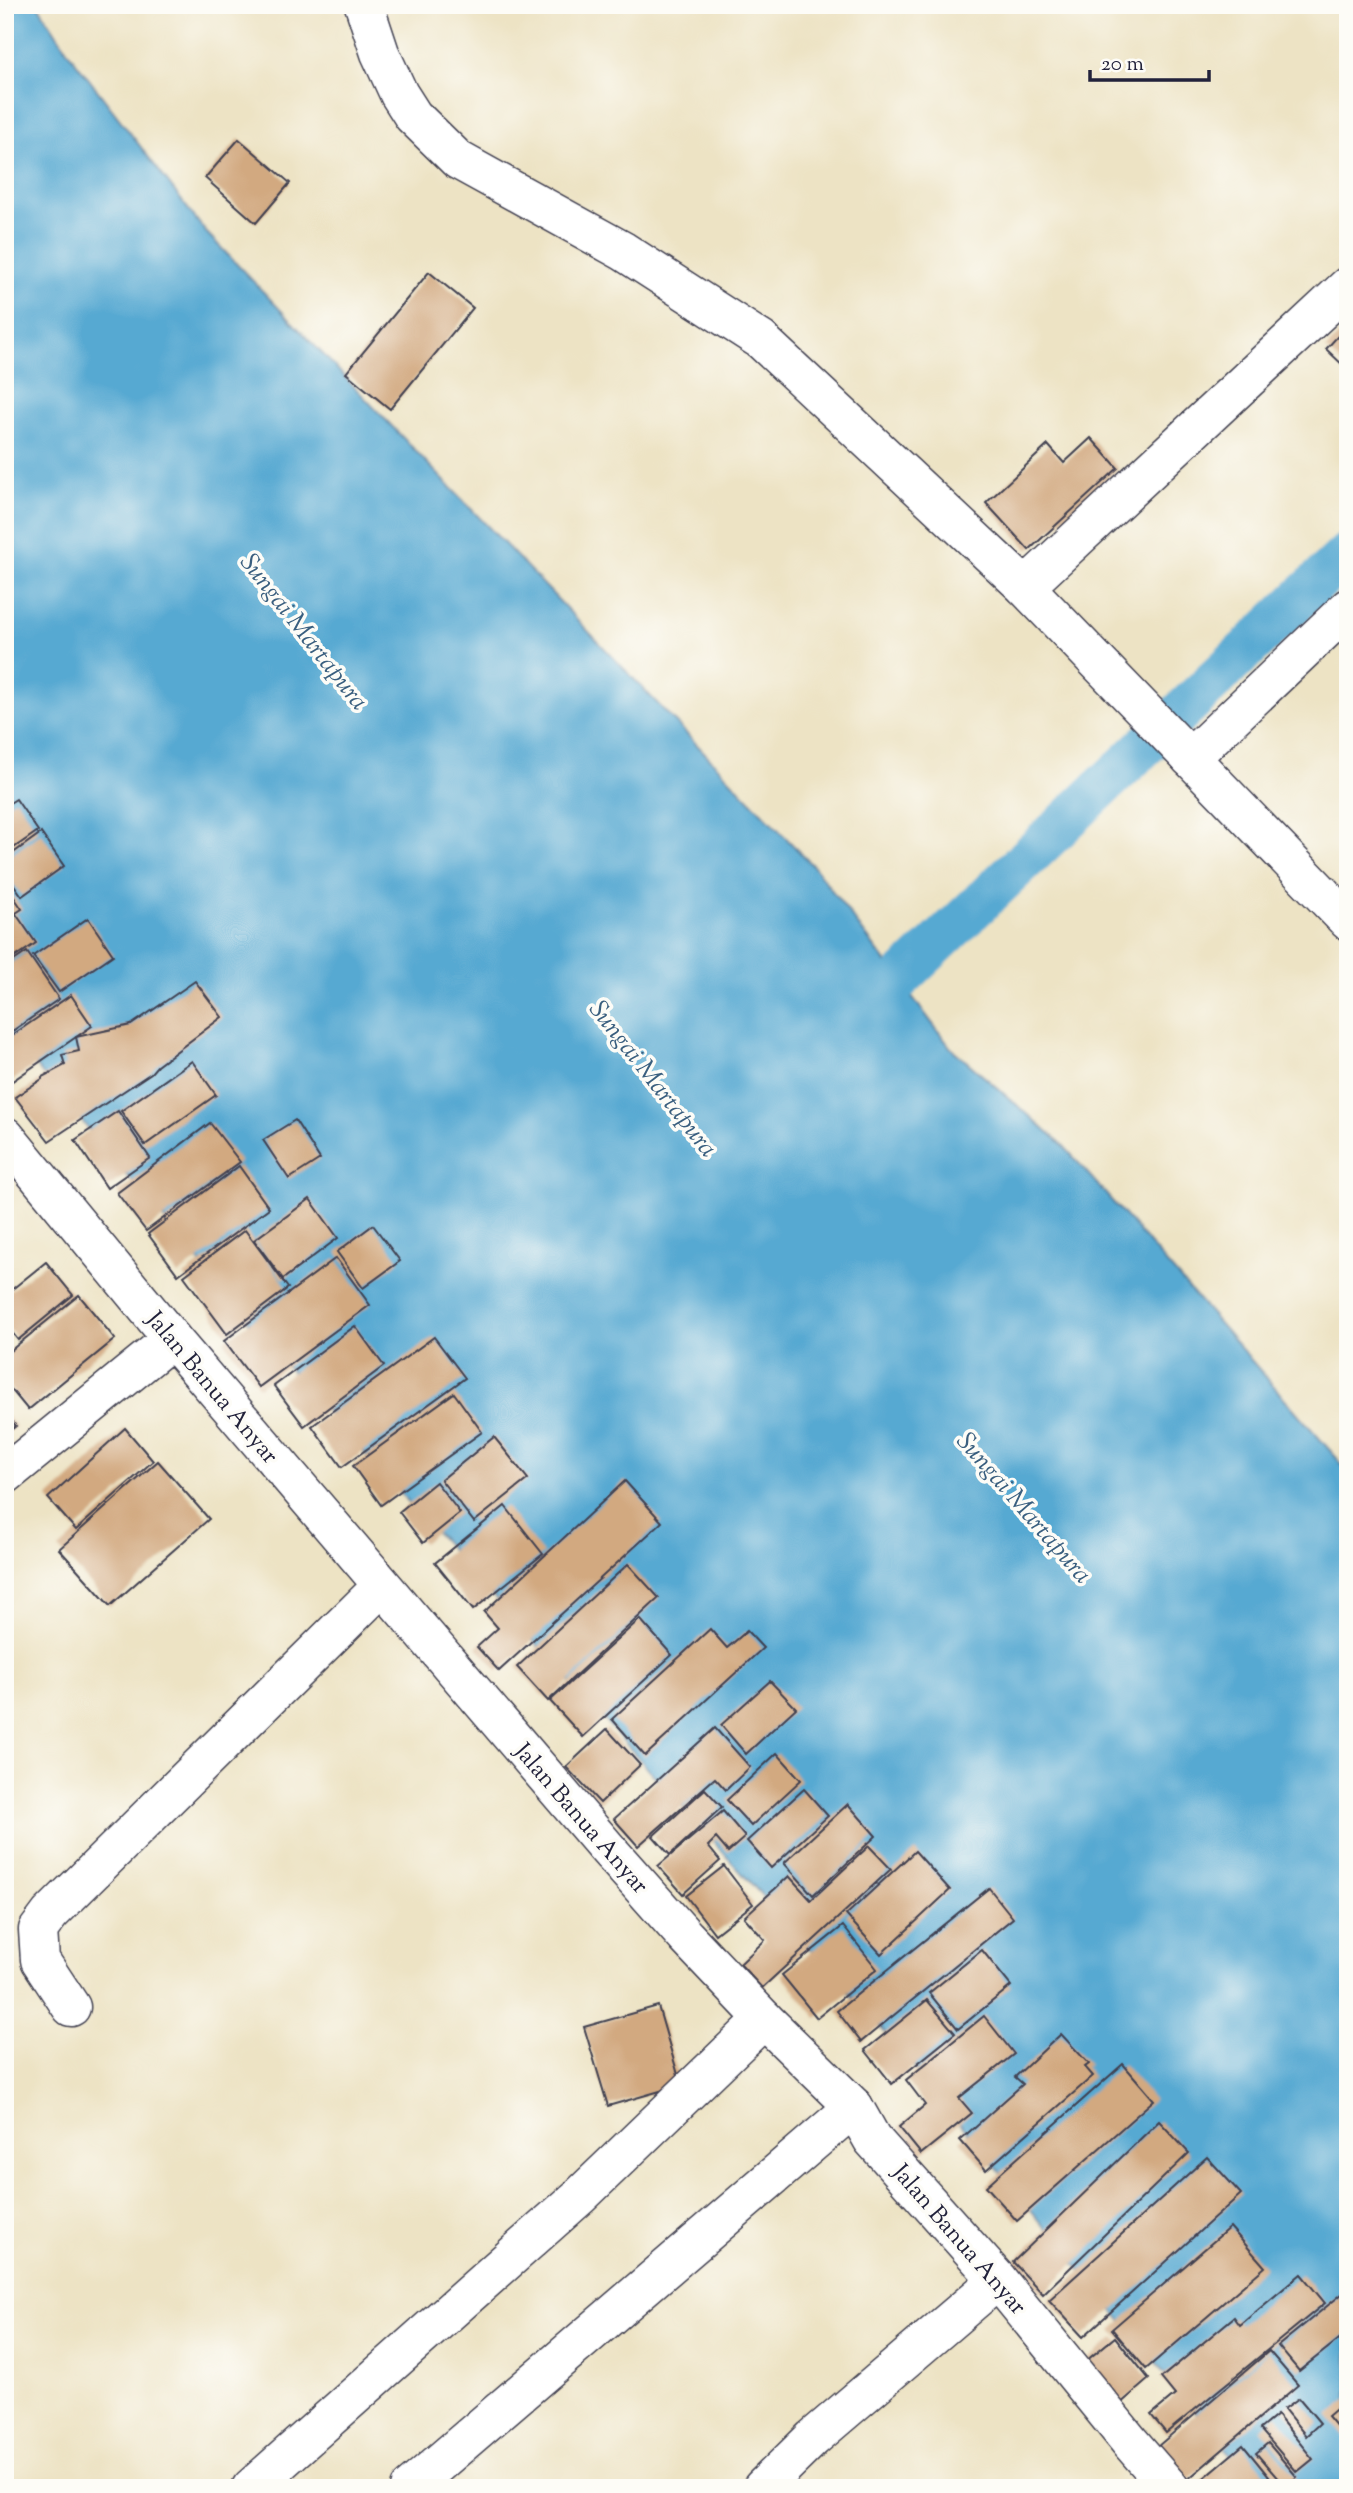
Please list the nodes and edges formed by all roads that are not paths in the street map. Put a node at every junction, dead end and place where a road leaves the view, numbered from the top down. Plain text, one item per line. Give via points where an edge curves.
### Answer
1 (364, 5) edge
2 (1348, 286) edge
3 (1025, 587) junction
4 (1348, 608) edge
5 (1169, 737) junction
6 (1348, 921) edge
7 (5, 1136) edge
8 (172, 1339) junction
9 (5, 1475) edge
10 (382, 1587) junction
11 (71, 2007) dead end
12 (764, 2019) junction
13 (854, 2107) junction
14 (998, 2280) junction
15 (251, 2488) edge
16 (411, 2488) edge
17 (762, 2488) edge
18 (1170, 2488) edge

1 - 3 street via 399,94 413,116 458,160 624,251 761,340
2 - 3 street
3 - 5 street
4 - 5 street
5 - 6 street
7 - 8 street, Jalan Banua Anyar
8 - 9 street
8 - 10 street, Jalan Banua Anyar
10 - 11 street via 38,1930 40,1960
10 - 12 street, Jalan Banua Anyar via 633,1877
12 - 13 street, Jalan Banua Anyar
12 - 15 street via 580,2196
13 - 14 street, Jalan Banua Anyar via 872,2139
13 - 16 street
14 - 17 street via 813,2438
14 - 18 street, Jalan Banua Anyar

